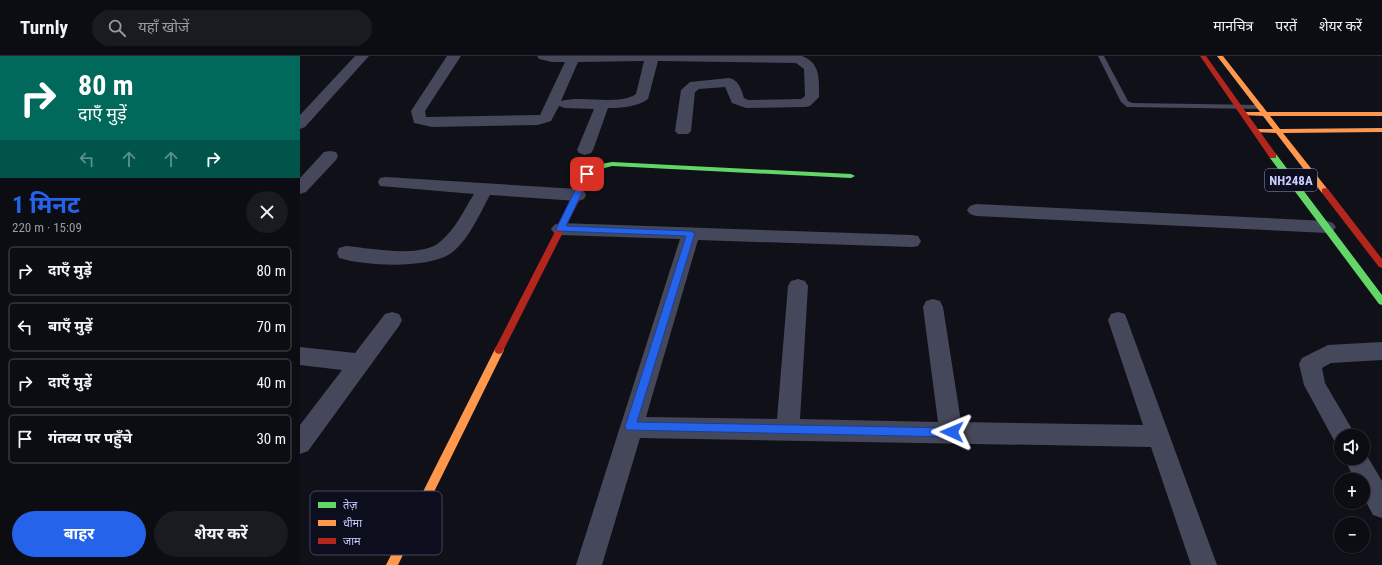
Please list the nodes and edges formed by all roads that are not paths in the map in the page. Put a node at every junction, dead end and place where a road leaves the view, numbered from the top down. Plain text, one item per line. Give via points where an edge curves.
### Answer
1 (362, 56) edge
2 (454, 56) edge
3 (544, 56) edge
4 (652, 56) edge
5 (1101, 56) edge
6 (1203, 56) edge
7 (1220, 56) edge
8 (736, 57) edge
9 (573, 58) junction
10 (603, 103) junction
11 (565, 104) dead end
12 (1241, 111) junction
13 (1262, 111) junction
14 (1382, 114) edge
15 (300, 124) edge
16 (1277, 130) junction
17 (1382, 130) edge
18 (683, 131) dead end
19 (1255, 131) junction
20 (585, 150) dead end
21 (330, 156) dead end
22 (851, 176) dead end
23 (386, 182) dead end
24 (300, 188) edge
25 (486, 188) junction
26 (578, 194) junction
27 (976, 210) dead end
28 (1327, 227) junction
29 (560, 229) junction
30 (690, 233) junction
31 (912, 241) dead end
32 (346, 253) dead end
33 (1382, 265) edge
34 (798, 286) dead end
35 (1382, 302) edge
36 (933, 307) dead end
37 (392, 320) dead end
38 (1118, 320) dead end
39 (1382, 351) edge
40 (300, 356) edge
41 (360, 363) junction
42 (630, 427) junction
43 (1340, 429) edge
44 (788, 430) junction
45 (952, 432) junction
46 (1159, 436) junction
47 (300, 443) edge
48 (1360, 465) edge
49 (429, 491) edge
50 (1382, 506) edge
51 (397, 555) edge
52 (392, 565) edge
53 (588, 565) edge
54 (1204, 565) edge

1 - 15 street
2 - 9 street via 418,111 419,120 538,121 546,118
3 - 9 street
4 - 8 street
4 - 9 street
4 - 10 street via 640,100 627,104
5 - 12 lane via 1125,102 1130,105
6 - 12 main road, NH248A
7 - 13 main road, NH248A
8 - 18 street via 798,59 808,63 811,67 812,97 800,104 746,104 737,100 734,88 729,82 695,85 688,90
10 - 11 street
10 - 20 street
12 - 13 main road
12 - 19 main road, NH248A
13 - 14 main road
13 - 16 main road, NH248A
16 - 17 main road
16 - 19 main road
16 - 33 main road, NH248A
19 - 28 main road, NH248A
21 - 24 street
22 - 26 main road via 612,164 599,167 587,174
23 - 25 street
25 - 26 street
25 - 32 street via 454,240 434,255 419,258
26 - 29 main road
27 - 28 street
28 - 35 main road, NH248A
29 - 30 street
29 - 49 main road
30 - 31 street
30 - 42 street
34 - 44 street
36 - 45 street
37 - 41 street
38 - 46 street
39 - 43 street via 1328,354 1310,364 1315,385
40 - 41 street
41 - 47 street
42 - 44 street
42 - 53 street
44 - 45 street
45 - 46 street
46 - 54 street
48 - 50 street
51 - 52 main road

